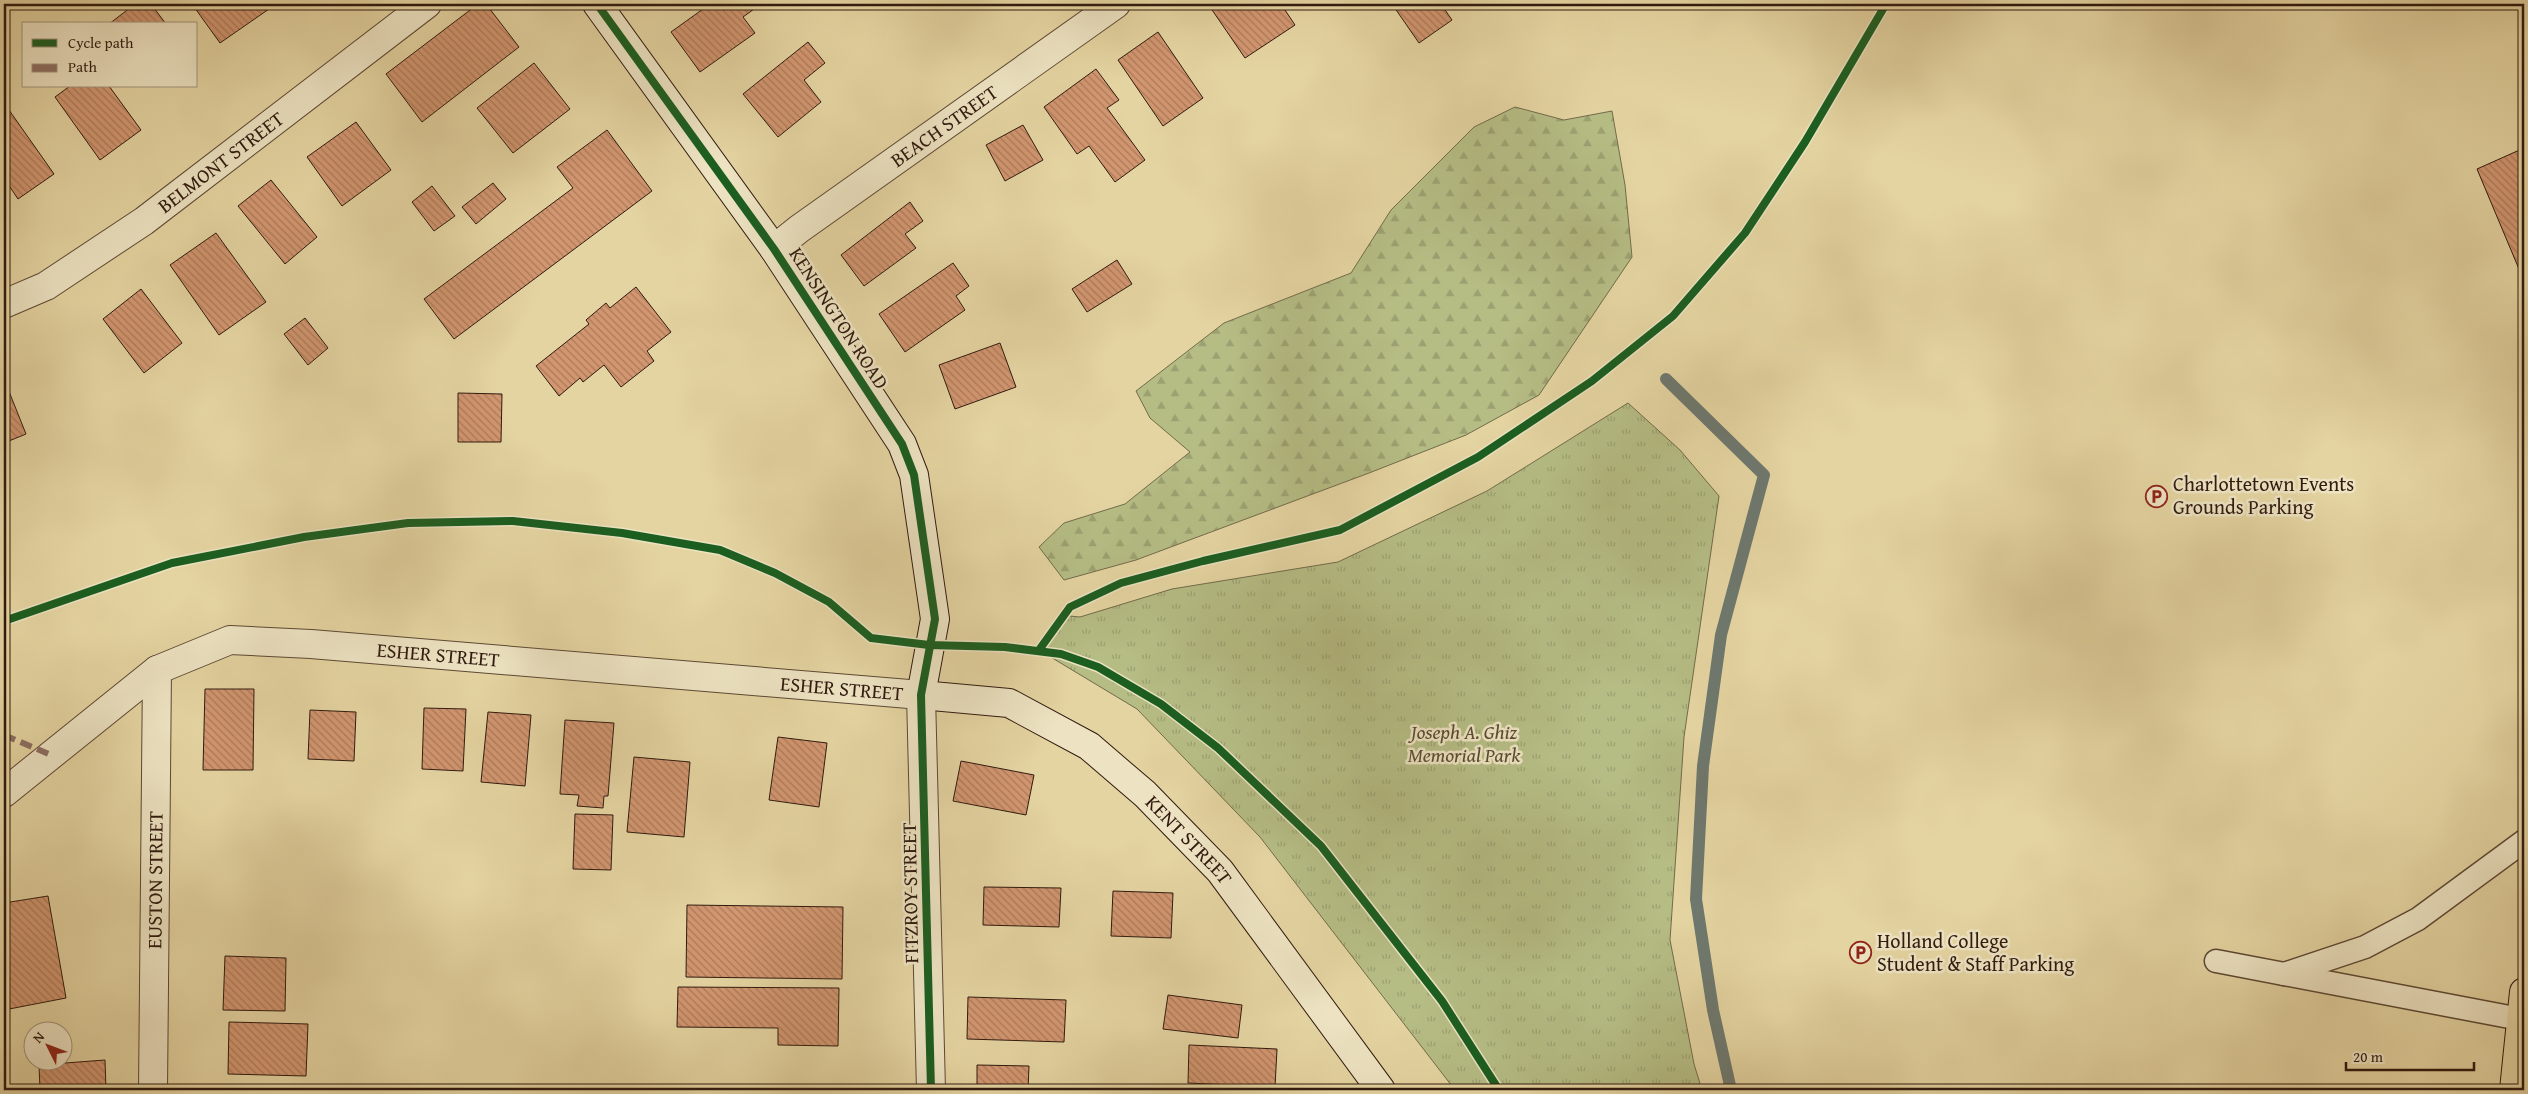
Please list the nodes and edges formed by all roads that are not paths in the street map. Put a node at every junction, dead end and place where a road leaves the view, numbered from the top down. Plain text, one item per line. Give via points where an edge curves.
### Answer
1 (427, 4) edge
2 (597, 4) edge
3 (1116, 4) edge
4 (774, 249) junction
5 (4, 304) edge
6 (158, 670) junction
7 (921, 695) junction
8 (4, 793) edge
9 (2524, 841) edge
10 (2216, 961) dead end
11 (2283, 974) junction
12 (2524, 992) edge
13 (2522, 1019) edge
14 (153, 1090) edge
15 (931, 1090) edge
16 (1381, 1090) edge
17 (2514, 1090) edge

1 - 5 street, BELMONT STREET via 144,220 46,286
2 - 4 street, KENSINGTON ROAD
3 - 4 street, BEACH STREET via 799,228
4 - 7 street, KENSINGTON ROAD via 902,444 914,475 935,619
6 - 7 street, ESHER STREET via 230,640
6 - 8 street, ESHER STREET
6 - 14 street, EUSTON STREET
7 - 15 street, FITZROY STREET
7 - 16 street, KENT STREET via 1009,702 1089,746 1145,794 1220,871
9 - 11 lane via 2418,919 2365,947
10 - 11 lane
11 - 13 lane
12 - 13 main road
13 - 17 main road

